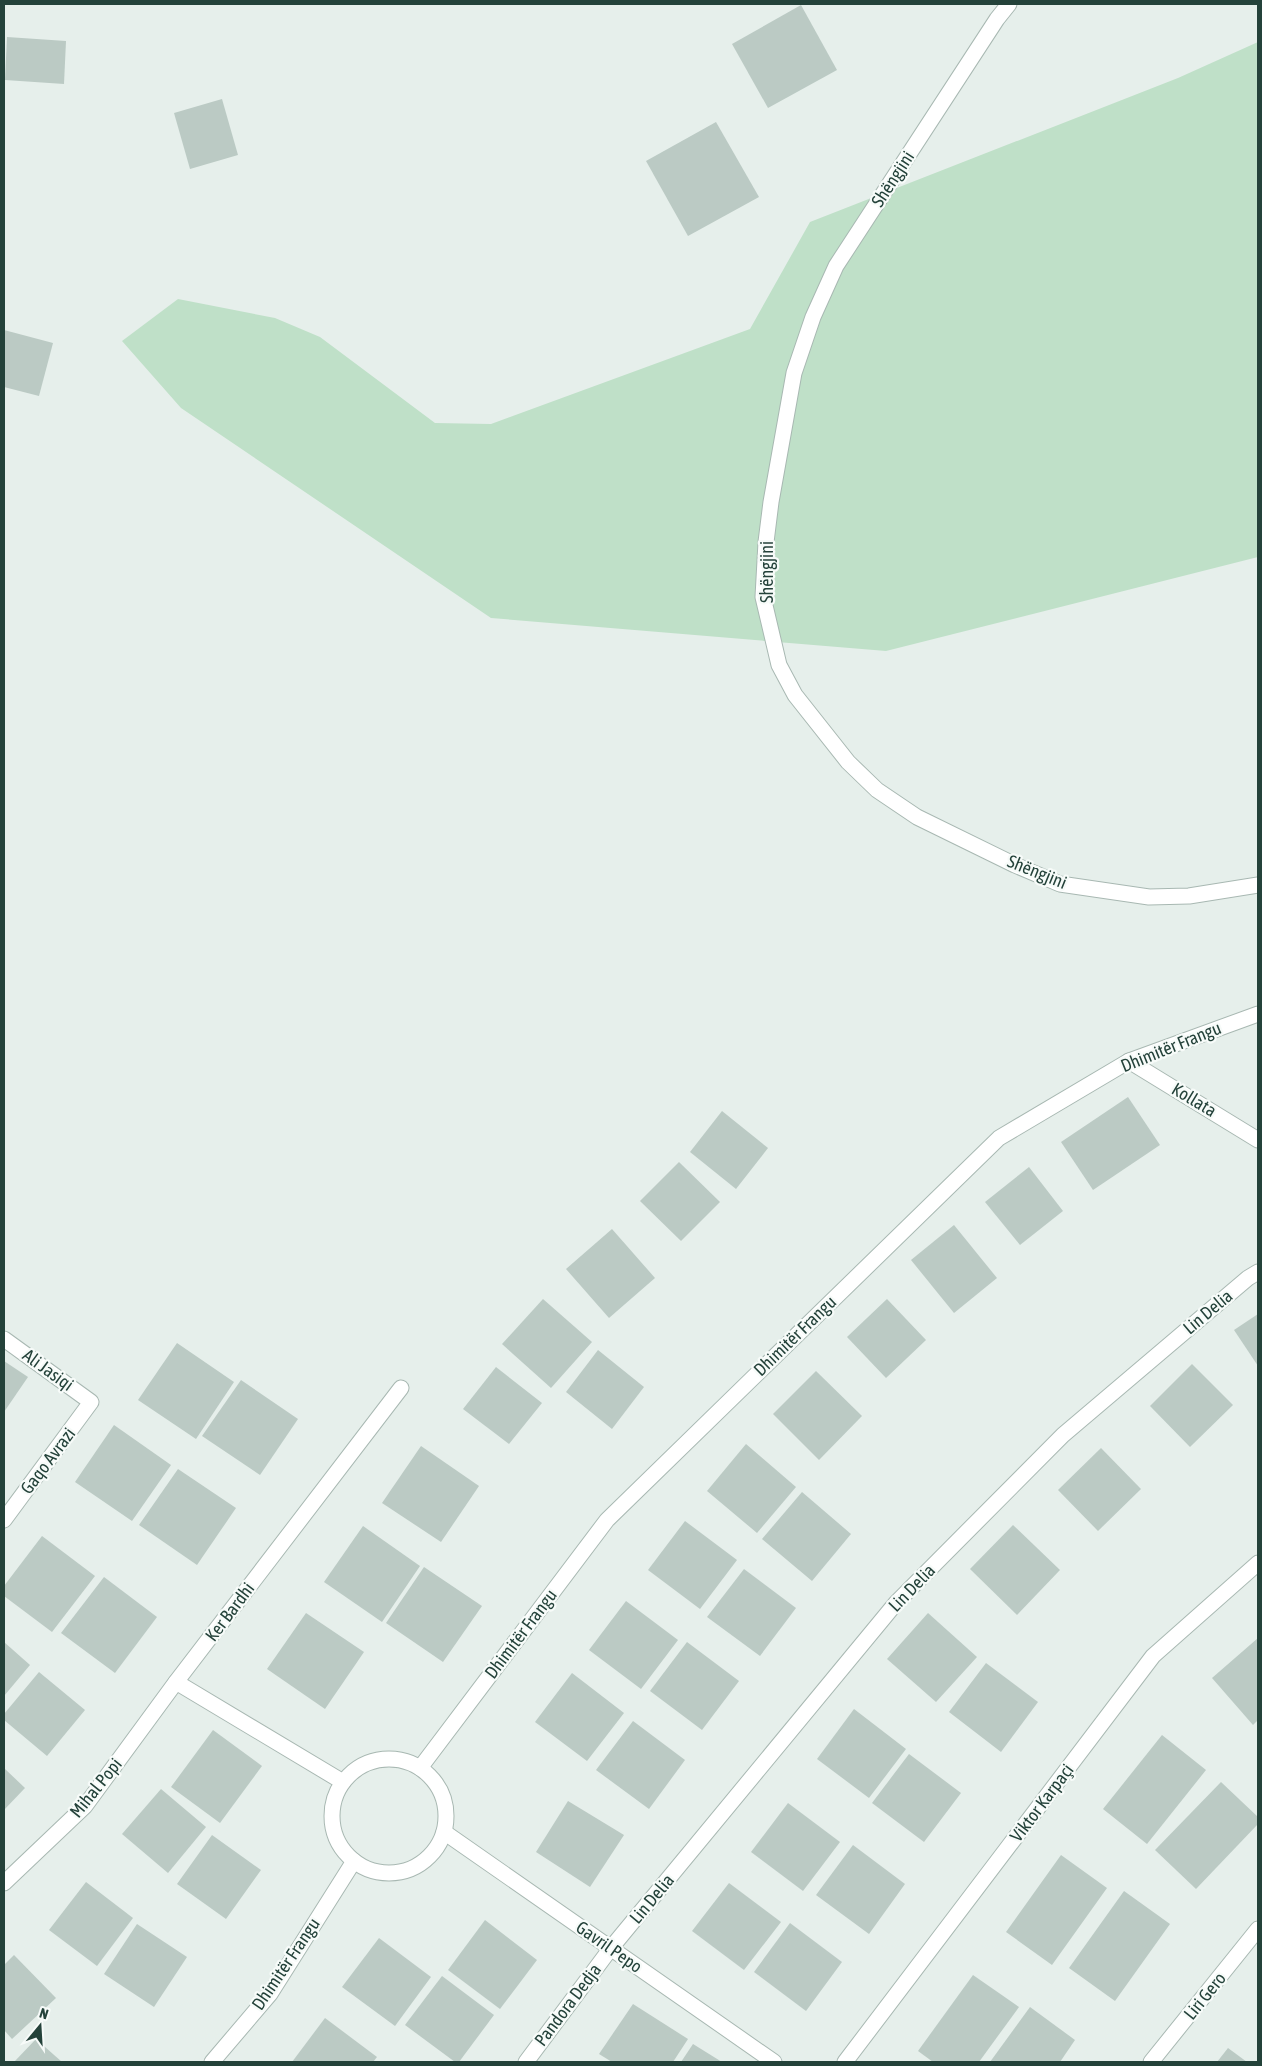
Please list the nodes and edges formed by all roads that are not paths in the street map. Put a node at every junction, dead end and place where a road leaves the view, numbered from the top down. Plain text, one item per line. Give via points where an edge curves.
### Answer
1 (1009, 4) edge
2 (1258, 884) edge
3 (1258, 1014) edge
4 (1129, 1061) junction
5 (1258, 1140) edge
6 (1258, 1272) edge
7 (4, 1338) edge
8 (401, 1388) dead end
9 (91, 1402) joint
10 (4, 1520) edge
11 (1258, 1563) edge
12 (176, 1682) junction
13 (420, 1768) junction
14 (343, 1782) junction
15 (444, 1832) junction
16 (354, 1861) junction
17 (4, 1883) edge
18 (1258, 1929) edge
19 (611, 1948) junction
20 (212, 2062) edge
21 (526, 2062) edge
22 (774, 2062) edge
23 (845, 2062) edge
24 (1151, 2062) edge

1 - 2 street, Shëngjini via 836,266 813,317 794,373 766,542 763,597 779,665 795,695 842,754 877,790 917,818 1015,865 1060,884 1149,897 1189,896
3 - 4 street, Dhimitër Frangu
4 - 5 street, Kollata
4 - 13 street, Dhimitër Frangu via 999,1138 607,1520
6 - 19 street, Lin Delia via 1063,1435 896,1603
7 - 9 street, Ali Jasiqi
8 - 12 street, Ker Bardhi
9 - 10 street, Gaqo Avrazi
11 - 23 street, Viktor Karpaçi via 1153,1656
12 - 14 street
12 - 17 street, Mihal Popi via 85,1806
13 - 14 street via 405,1761 370,1762
13 - 15 street via 434,1780 443,1796 447,1814
14 - 16 street via 335,1797 332,1815 342,1848
15 - 16 street via 436,1849 424,1862 407,1870 389,1873 371,1870
15 - 19 street, Gavril Pepo
16 - 20 street, Dhimitër Frangu via 270,1994
18 - 24 street, Liri Gero
19 - 21 street, Pandora Dedja
19 - 22 street, Gavril Pepo

